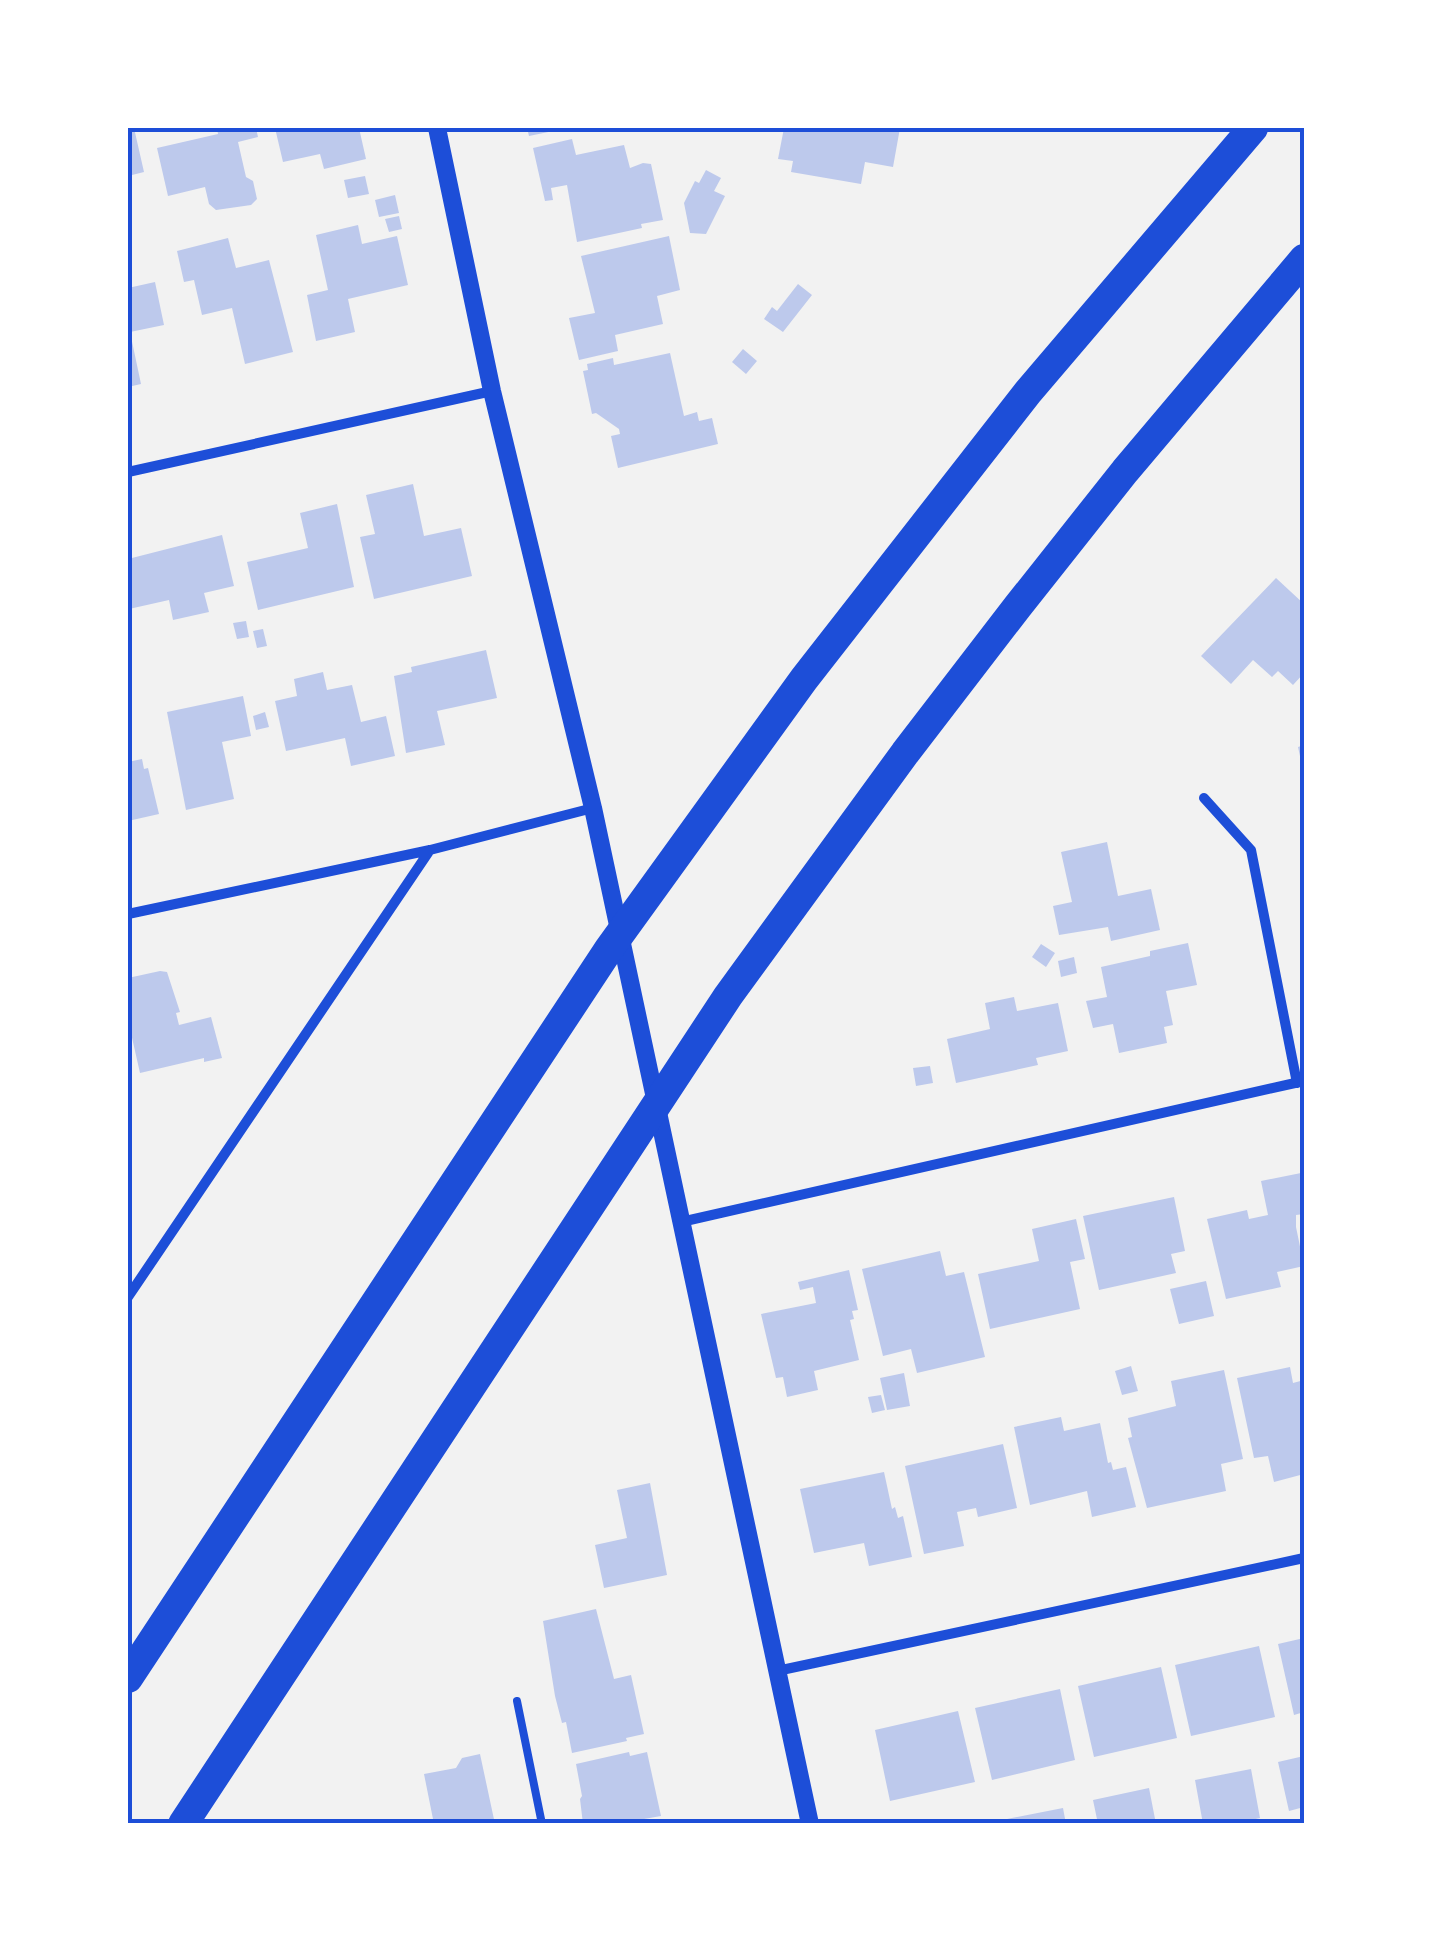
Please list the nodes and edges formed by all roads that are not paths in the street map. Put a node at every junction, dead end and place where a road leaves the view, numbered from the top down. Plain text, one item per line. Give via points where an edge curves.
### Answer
1 (436, 128) edge
2 (1253, 128) edge
3 (1304, 259) edge
4 (492, 392) junction
5 (128, 472) edge
6 (1204, 798) dead end
7 (593, 808) junction
8 (430, 850) junction
9 (128, 914) edge
10 (1301, 1082) edge
11 (680, 1222) junction
12 (128, 1297) edge
13 (1304, 1558) edge
14 (776, 1671) junction
15 (128, 1678) edge
16 (517, 1701) dead end
17 (183, 1824) edge
18 (542, 1824) edge
19 (810, 1824) edge

1 - 4 street
2 - 15 highway via 1028,392 804,678 535,1060
3 - 17 highway via 1018,606 728,996
4 - 5 street
4 - 7 street
6 - 10 street via 1251,850
7 - 8 street
7 - 11 street
8 - 9 street
8 - 12 street
10 - 11 street
11 - 14 street
13 - 14 street
14 - 19 street
16 - 18 lane

